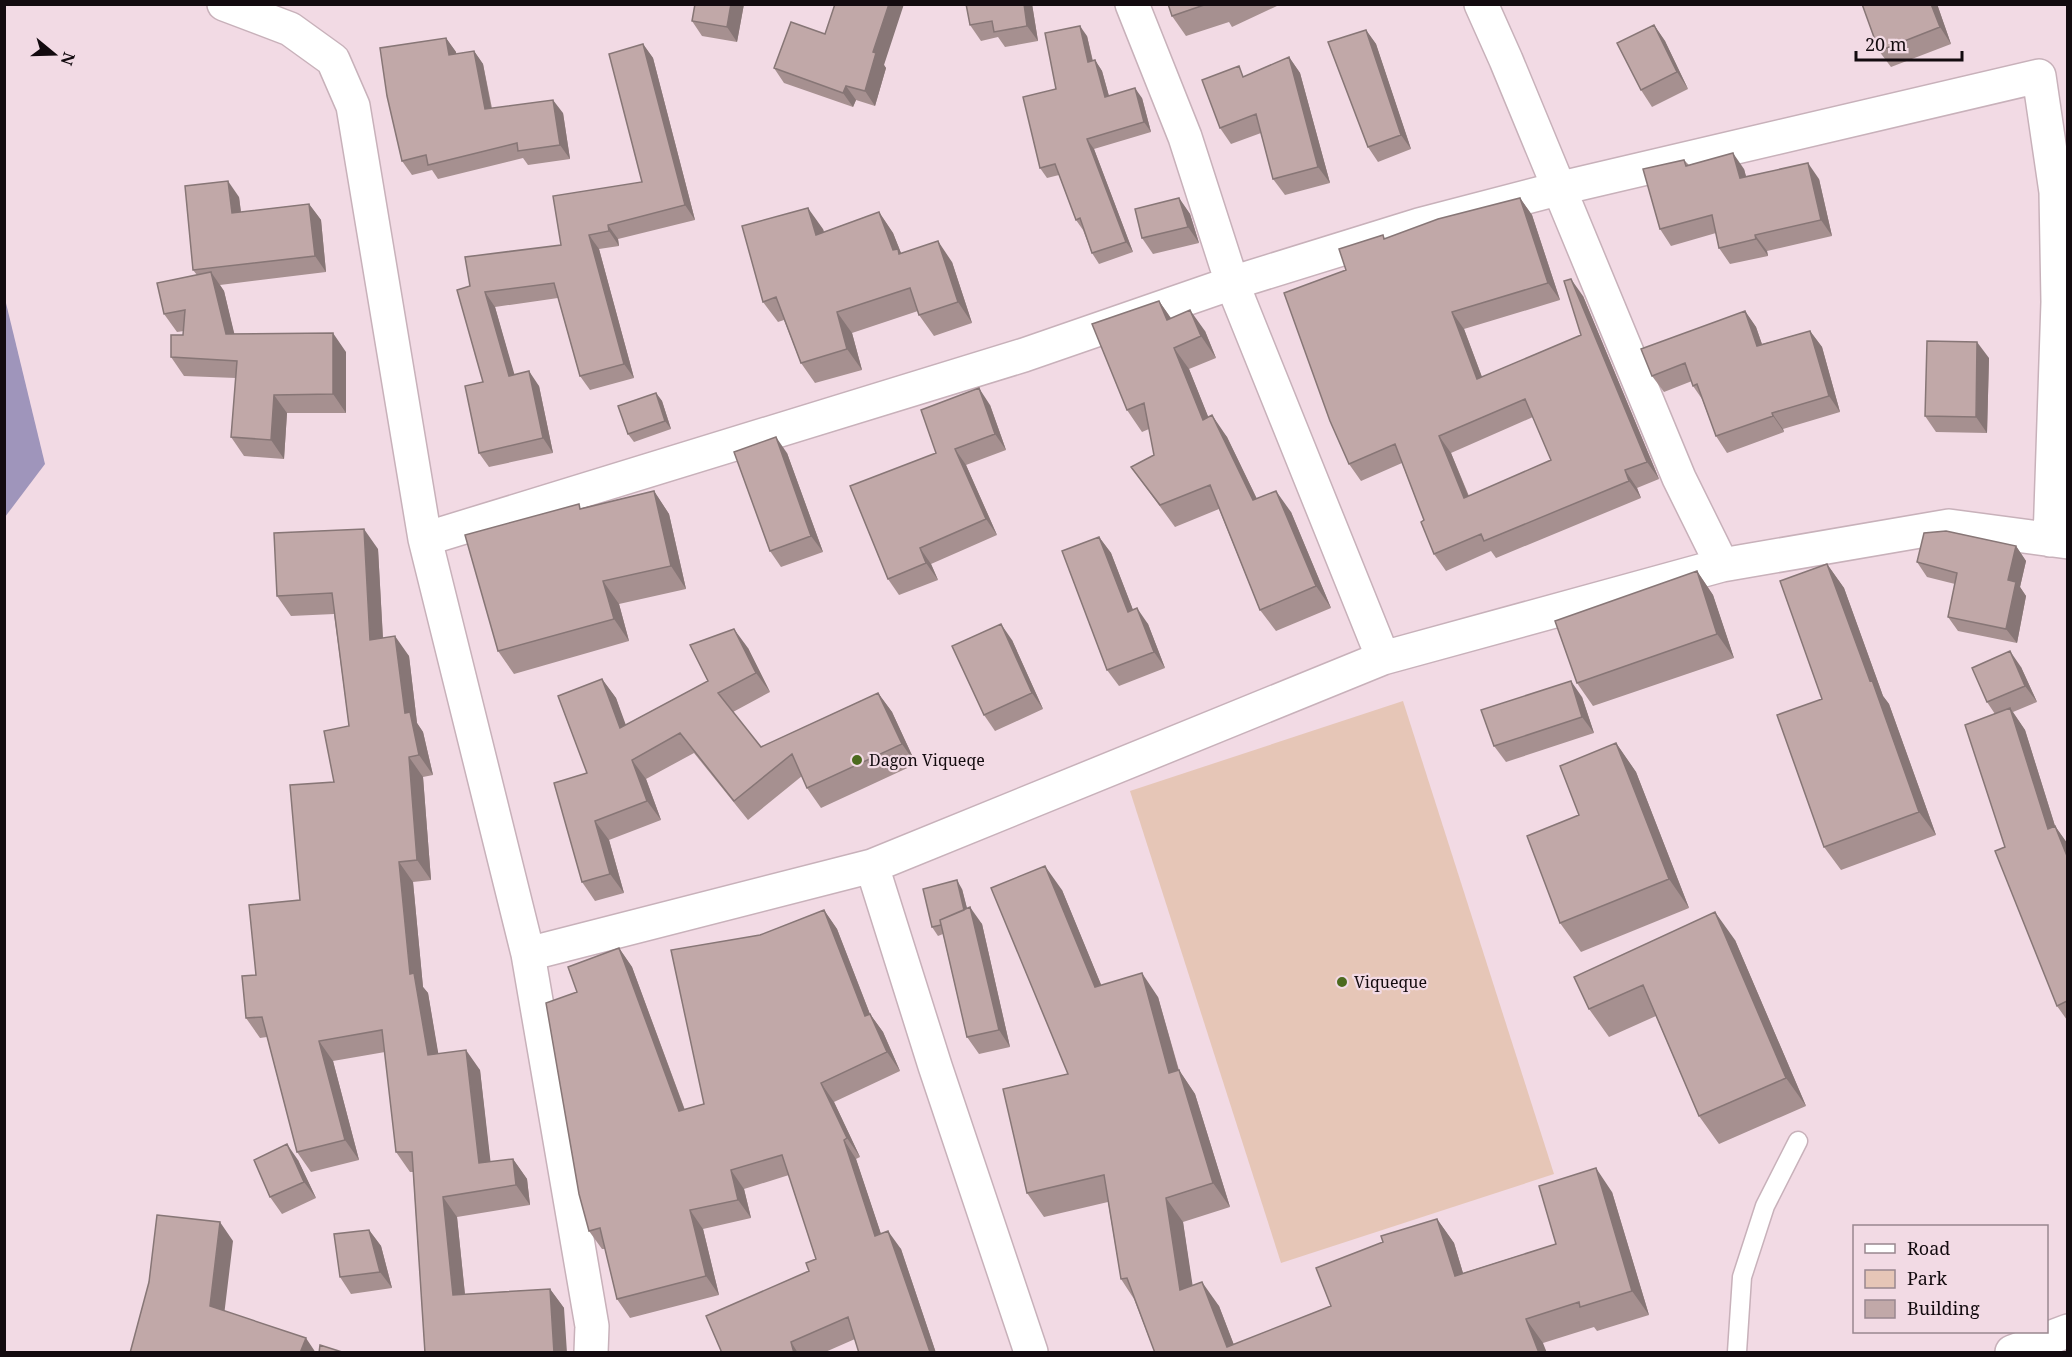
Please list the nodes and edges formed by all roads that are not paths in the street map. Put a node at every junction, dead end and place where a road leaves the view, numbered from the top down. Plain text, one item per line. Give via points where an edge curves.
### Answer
1 (224, 4) edge
2 (1132, 4) edge
3 (1480, 4) edge
4 (1557, 189) junction
5 (1232, 283) junction
6 (425, 539) junction
7 (2059, 541) edge
8 (1722, 565) junction
9 (1383, 658) junction
10 (872, 866) junction
11 (528, 954) junction
12 (1798, 1141) dead end
13 (2067, 1331) edge
14 (591, 1353) edge
15 (1031, 1353) edge
16 (1737, 1353) edge
17 (2012, 1353) edge

1 - 6 street via 290,29 333,60 353,106
2 - 5 street via 1185,137
3 - 4 street
4 - 5 street via 1419,225
4 - 7 street via 2039,76 2056,192
4 - 8 street via 1679,478
5 - 6 street via 1024,355
5 - 9 street
6 - 11 street
7 - 8 street via 1949,526
8 - 9 street
9 - 10 street
10 - 11 street
10 - 15 street
11 - 14 street via 592,1326
12 - 16 lane via 1766,1206 1742,1277
13 - 17 street

